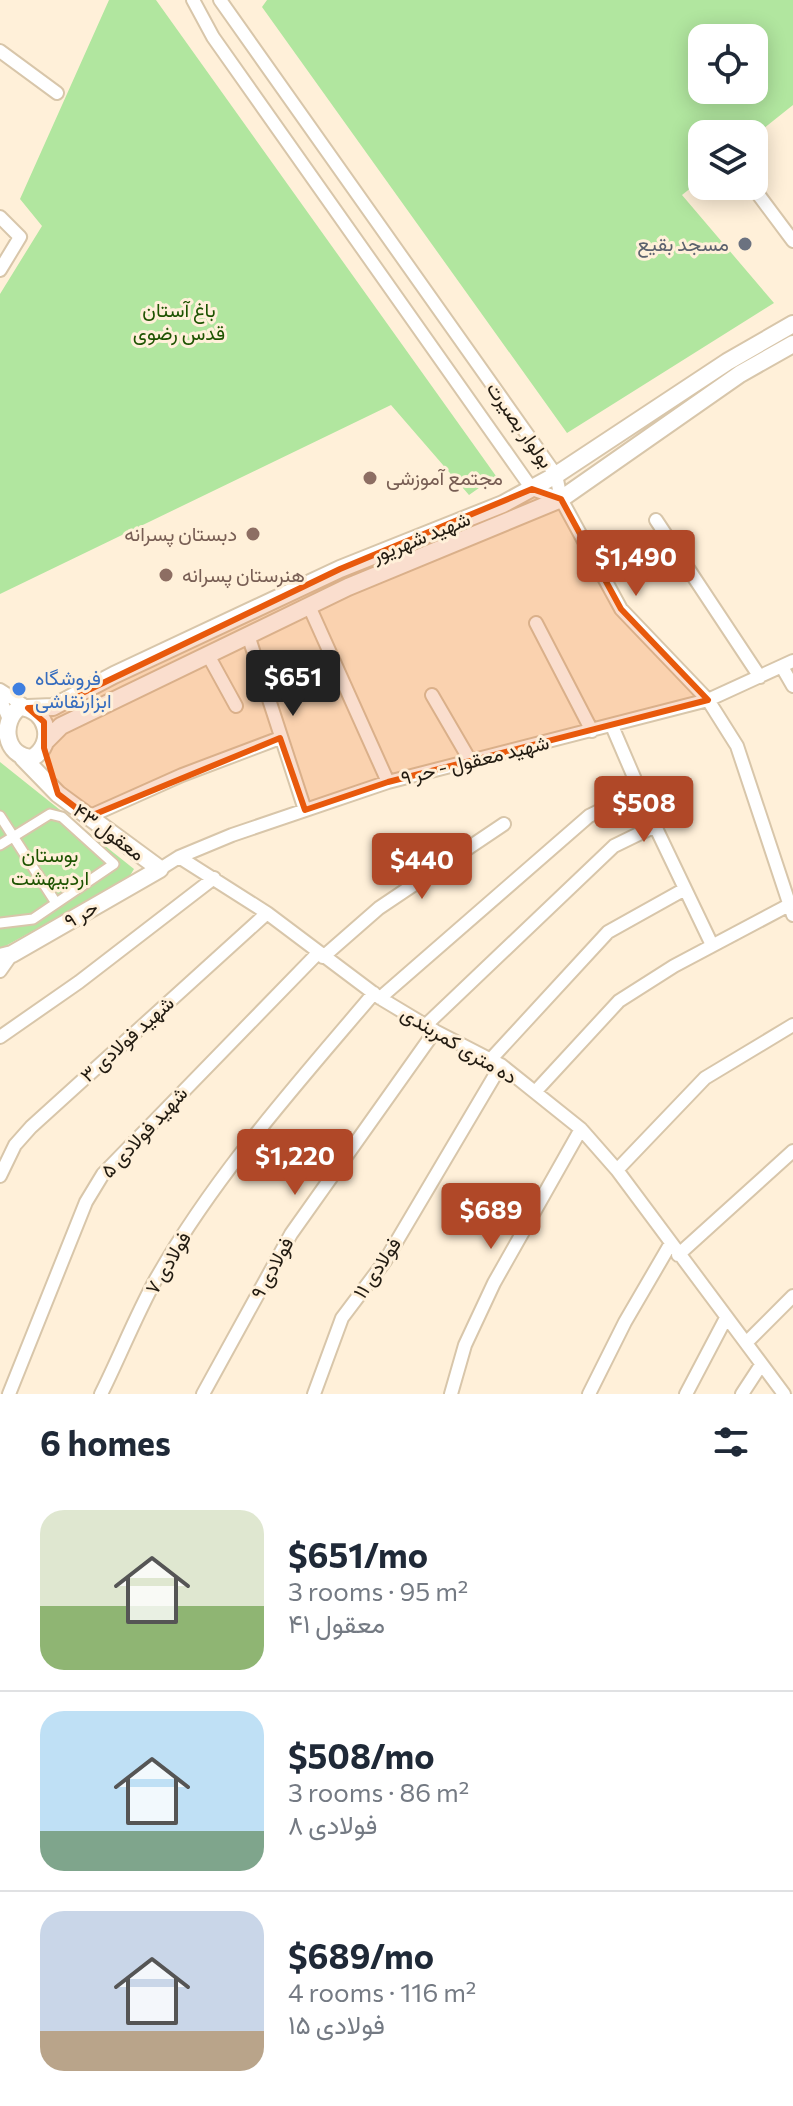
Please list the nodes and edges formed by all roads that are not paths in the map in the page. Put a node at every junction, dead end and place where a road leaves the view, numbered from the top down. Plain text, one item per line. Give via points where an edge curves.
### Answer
1 (193, 0) edge
2 (220, 0) edge
3 (0, 51) edge
4 (57, 93) dead end
5 (293, 104) junction
6 (272, 120) junction
7 (763, 200) edge
8 (4, 220) edge
9 (793, 240) edge
10 (0, 270) edge
11 (793, 324) edge
12 (793, 344) edge
13 (556, 475) junction
14 (532, 489) junction
15 (561, 499) junction
16 (656, 520) dead end
17 (309, 606) junction
18 (536, 623) dead end
19 (248, 635) junction
20 (208, 655) junction
21 (787, 664) edge
22 (760, 677) junction
23 (793, 686) edge
24 (0, 690) edge
25 (432, 695) dead end
26 (0, 698) edge
27 (708, 700) junction
28 (236, 706) dead end
29 (28, 708) junction
30 (8, 717) junction
31 (612, 726) junction
32 (592, 731) junction
33 (280, 738) junction
34 (4, 744) edge
35 (45, 745) junction
36 (23, 758) junction
37 (471, 762) junction
38 (388, 782) junction
39 (640, 791) junction
40 (58, 794) junction
41 (305, 810) junction
42 (0, 816) edge
43 (88, 817) junction
44 (504, 824) dead end
45 (655, 826) junction
46 (13, 837) junction
47 (0, 845) edge
48 (179, 857) junction
49 (160, 869) junction
50 (214, 878) junction
51 (685, 889) junction
52 (56, 903) junction
53 (791, 910) edge
54 (267, 913) junction
55 (0, 923) edge
56 (712, 945) junction
57 (6, 955) edge
58 (320, 955) junction
59 (0, 971) edge
60 (377, 996) junction
61 (793, 1025) edge
62 (430, 1028) junction
63 (0, 1037) edge
64 (496, 1062) junction
65 (535, 1092) junction
66 (581, 1129) junction
67 (793, 1151) edge
68 (617, 1170) junction
69 (0, 1176) edge
70 (675, 1249) junction
71 (793, 1296) edge
72 (726, 1318) junction
73 (746, 1343) junction
74 (761, 1365) junction
75 (9, 1394) edge
76 (101, 1394) edge
77 (203, 1394) edge
78 (314, 1394) edge
79 (451, 1394) edge
80 (589, 1394) edge
81 (686, 1394) edge
82 (742, 1394) edge
83 (784, 1394) edge

1 - 6 street, بولوار بصیرت
2 - 5 street, بولوار بصیرت
3 - 4 street
5 - 6 street
5 - 13 street, بولوار بصیرت
6 - 14 street, بولوار بصیرت
7 - 9 street
8 - 10 street via 20,237
11 - 13 street, شهید شهریور
12 - 15 street, شهید شهریور via 740,374
13 - 14 street, شهید شهریور
13 - 15 street, بولوار بصیرت
14 - 15 street, بولوار بصیرت
14 - 29 street, شهید شهریور via 340,569 53,707
15 - 17 street, شهید شهریور
15 - 27 street via 621,609
16 - 22 street
17 - 19 street, شهید شهریور
17 - 38 street
18 - 32 street
19 - 20 street, شهید شهریور
19 - 33 street
20 - 28 street
20 - 35 street, شهید شهریور via 61,726
21 - 22 street, شهید معقول - حر ۹
21 - 23 street
22 - 27 street, شهید معقول - حر ۹
24 - 29 street
25 - 37 street
26 - 30 street
27 - 31 street, شهید معقول - حر ۹
27 - 53 street via 737,746
29 - 30 street via 20,707
29 - 35 street via 44,722
30 - 34 street
31 - 32 street, شهید معقول - حر ۹
31 - 39 street
32 - 37 street, شهید معقول - حر ۹
33 - 41 street
33 - 43 street
34 - 36 street
35 - 36 street via 32,758
35 - 40 street, معقول ۴۳
36 - 40 street, معقول ۴۳
37 - 38 street, شهید معقول - حر ۹
38 - 41 street, شهید معقول - حر ۹
39 - 45 street
39 - 60 street, فولادی ۷ via 589,816
40 - 43 street, معقول ۴۳
41 - 48 street, شهید معقول - حر ۹
42 - 46 street
43 - 49 street, معقول ۴۳
44 - 58 street, شهید فولادی ۵ via 379,908
45 - 51 street
45 - 62 street, فولادی ۹ via 614,846
46 - 47 street
46 - 52 street
46 - 52 street via 50,814 62,817 114,864
48 - 49 street, شهید معقول - حر ۹
48 - 50 street, ده متری کمربندی
49 - 57 street, حر ۹
50 - 54 street, ده متری کمربندی
50 - 63 street
51 - 56 street
51 - 64 street, فولادی ۱۱ via 608,932
52 - 55 street via 33,919
53 - 56 street
54 - 58 street, ده متری کمربندی
54 - 69 street, شهید فولادی ۳ via 31,1127
56 - 65 street via 619,1001
57 - 59 street
58 - 60 street, ده متری کمربندی
58 - 75 street, شهید فولادی ۵ via 103,1174 86,1202
60 - 62 street, ده متری کمربندی
60 - 76 street, فولادی ۷ via 277,1108 195,1218 156,1280
61 - 68 street via 705,1078
62 - 64 street, ده متری کمربندی
62 - 77 street, فولادی ۹ via 291,1234
64 - 65 street, ده متری کمربندی
64 - 78 street, فولادی ۱۱ via 385,1261 342,1318
65 - 66 street, ده متری کمربندی
66 - 68 street, ده متری کمربندی
66 - 79 street via 494,1283 465,1345
67 - 70 street
68 - 70 street, ده متری کمربندی
70 - 72 street, ده متری کمربندی
70 - 80 street via 625,1322
71 - 73 street
72 - 73 street, ده متری کمربندی
72 - 81 street
73 - 74 street, ده متری کمربندی
74 - 82 street
74 - 83 street, ده متری کمربندی

